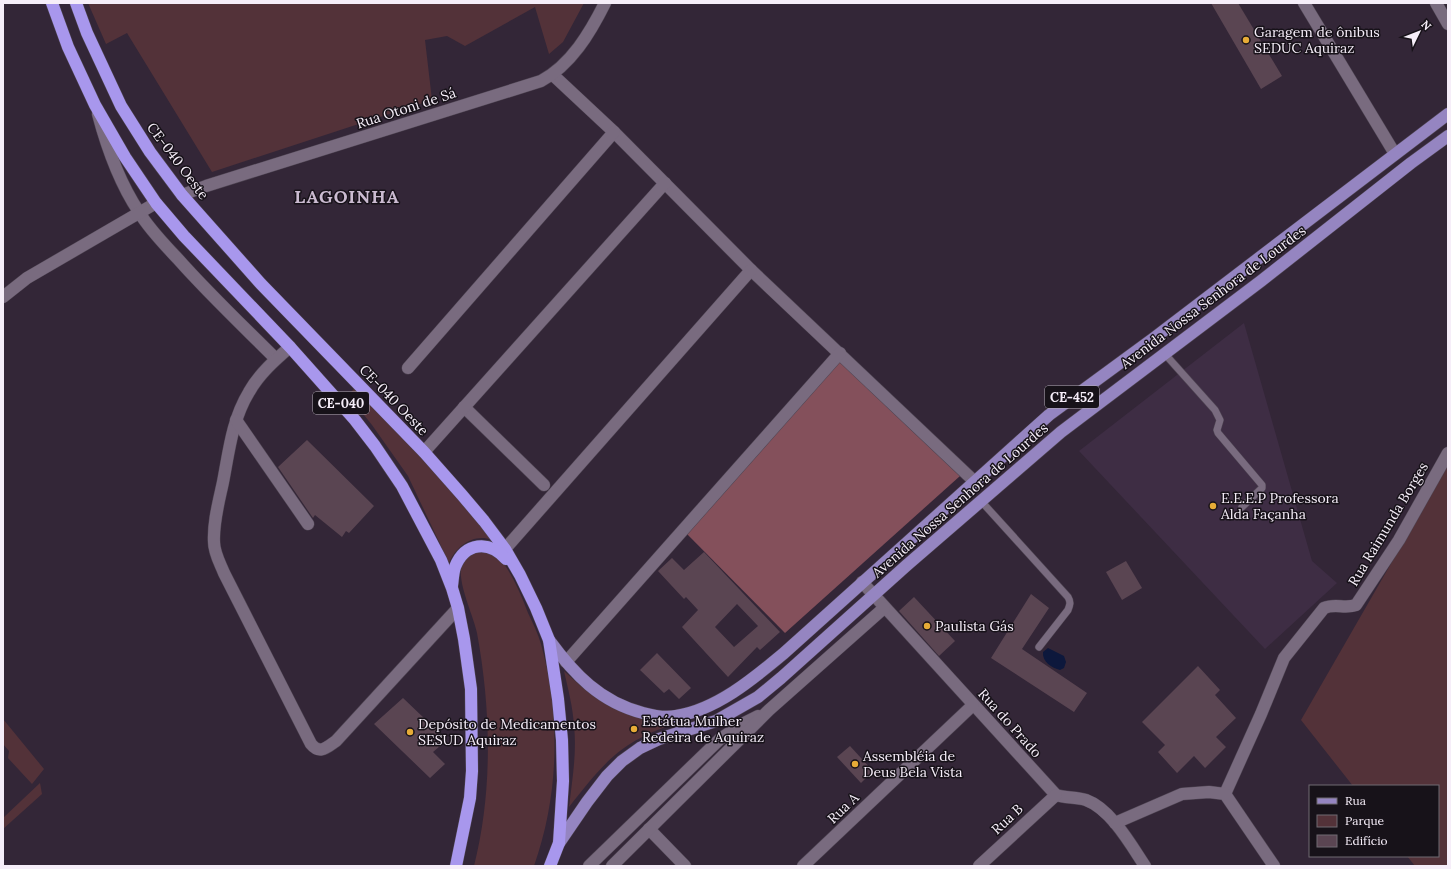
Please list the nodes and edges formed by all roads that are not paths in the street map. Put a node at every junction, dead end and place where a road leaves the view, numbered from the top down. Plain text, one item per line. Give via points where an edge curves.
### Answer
1 (52, 3) edge
2 (76, 3) edge
3 (605, 3) edge
4 (1304, 3) edge
5 (1436, 3) edge
6 (1448, 24) edge
7 (553, 75) junction
8 (95, 105) junction
9 (1448, 114) edge
10 (614, 132) junction
11 (1448, 136) edge
12 (1396, 154) junction
13 (665, 183) junction
14 (182, 195) junction
15 (156, 203) junction
16 (139, 213) junction
17 (751, 270) junction
18 (3, 297) edge
19 (290, 347) junction
20 (840, 353) junction
21 (1164, 353) junction
22 (276, 359) junction
23 (408, 368) dead end
24 (464, 407) junction
25 (236, 420) junction
26 (424, 452) junction
27 (1447, 459) edge
28 (974, 481) junction
29 (544, 485) dead end
30 (981, 501) junction
31 (1242, 507) dead end
32 (308, 524) dead end
33 (505, 549) junction
34 (520, 575) junction
35 (862, 582) junction
36 (452, 588) junction
37 (874, 596) junction
38 (458, 608) junction
39 (884, 608) junction
40 (549, 640) junction
41 (1039, 647) dead end
42 (566, 662) junction
43 (973, 705) junction
44 (769, 710) junction
45 (1224, 794) junction
46 (1056, 795) junction
47 (1115, 823) junction
48 (649, 829) junction
49 (559, 843) junction
50 (984, 864) edge
51 (456, 866) edge
52 (550, 866) edge
53 (589, 866) edge
54 (612, 866) edge
55 (685, 866) edge
56 (803, 866) edge
57 (1145, 866) edge
58 (1274, 866) edge

1 - 8 highway, CE-040 via 68,47
2 - 14 highway, CE-040 Oeste / CE-040 via 121,106 150,152
3 - 7 street, Rua Otoni de Sá via 577,50
4 - 12 street
5 - 6 street
7 - 10 street
7 - 14 street, Rua Otoni de Sá via 541,81
8 - 15 highway, CE-040 via 125,157
8 - 16 street via 112,160
9 - 12 main road, Avenida Nossa Senhora de Lourdes / CE-452
10 - 13 street
10 - 23 street
11 - 21 main road, Avenida Nossa Senhora de Lourdes / CE-452
12 - 28 main road, Avenida Nossa Senhora de Lourdes / CE-452 via 1154,338 1049,414
13 - 17 street
13 - 24 street
14 - 26 highway, CE-040 Oeste / CE-040 via 261,284
15 - 16 street
15 - 19 highway, CE-040
16 - 18 street via 27,278
16 - 22 street via 228,313
17 - 20 street
17 - 33 street
19 - 22 street
19 - 36 highway, CE-040 via 338,400 375,446 402,486 441,560
20 - 28 street
20 - 42 street
21 - 30 main road, Avenida Nossa Senhora de Lourdes / CE-452 via 1061,432
21 - 31 lane via 1215,410 1220,420 1218,433 1262,485 1262,488
22 - 25 street via 249,392
24 - 26 street
24 - 29 street
25 - 32 street
25 - 38 street via 214,529 217,558 314,748 324,750 336,741
26 - 33 highway, CE-040 Oeste / CE-040
27 - 45 street, Rua Raimunda Borges via 1399,540 1356,605 1350,608 1324,608 1284,658 1256,727
28 - 35 main road, Avenida Nossa Senhora de Lourdes / CE-452
30 - 37 main road, Avenida Nossa Senhora de Lourdes / CE-452
30 - 41 lane via 1070,601 1068,610
33 - 34 highway, CE-040 Oeste / CE-040
34 - 36 highway via 496,550 480,546 472,548 460,559
34 - 40 highway, CE-040 Oeste / CE-040
35 - 37 street, Rua do Prado
35 - 42 main road, Avenida Nossa Senhora de Lourdes / CE-452 via 753,680 714,703 675,717 655,716 611,701 595,690
36 - 38 highway, CE-040
37 - 39 street, Rua do Prado
37 - 49 main road, Avenida Nossa Senhora de Lourdes / CE-452 via 758,697 716,720 659,739 622,761 587,802
38 - 51 highway, CE-040 via 471,689 472,771 468,816
39 - 43 street, Rua do Prado
39 - 44 street
40 - 42 main road, CE-452
40 - 49 highway, CE-040 Oeste / CE-040 via 562,740 563,781
43 - 46 street, Rua do Prado
43 - 56 street, Rua A
44 - 48 street
44 - 53 street via 720,739
45 - 47 street via 1182,794
45 - 58 street
46 - 47 street via 1091,802
46 - 50 street, Rua B
47 - 57 street
48 - 54 street
48 - 55 street
49 - 52 highway, CE-040 Oeste / CE-040

